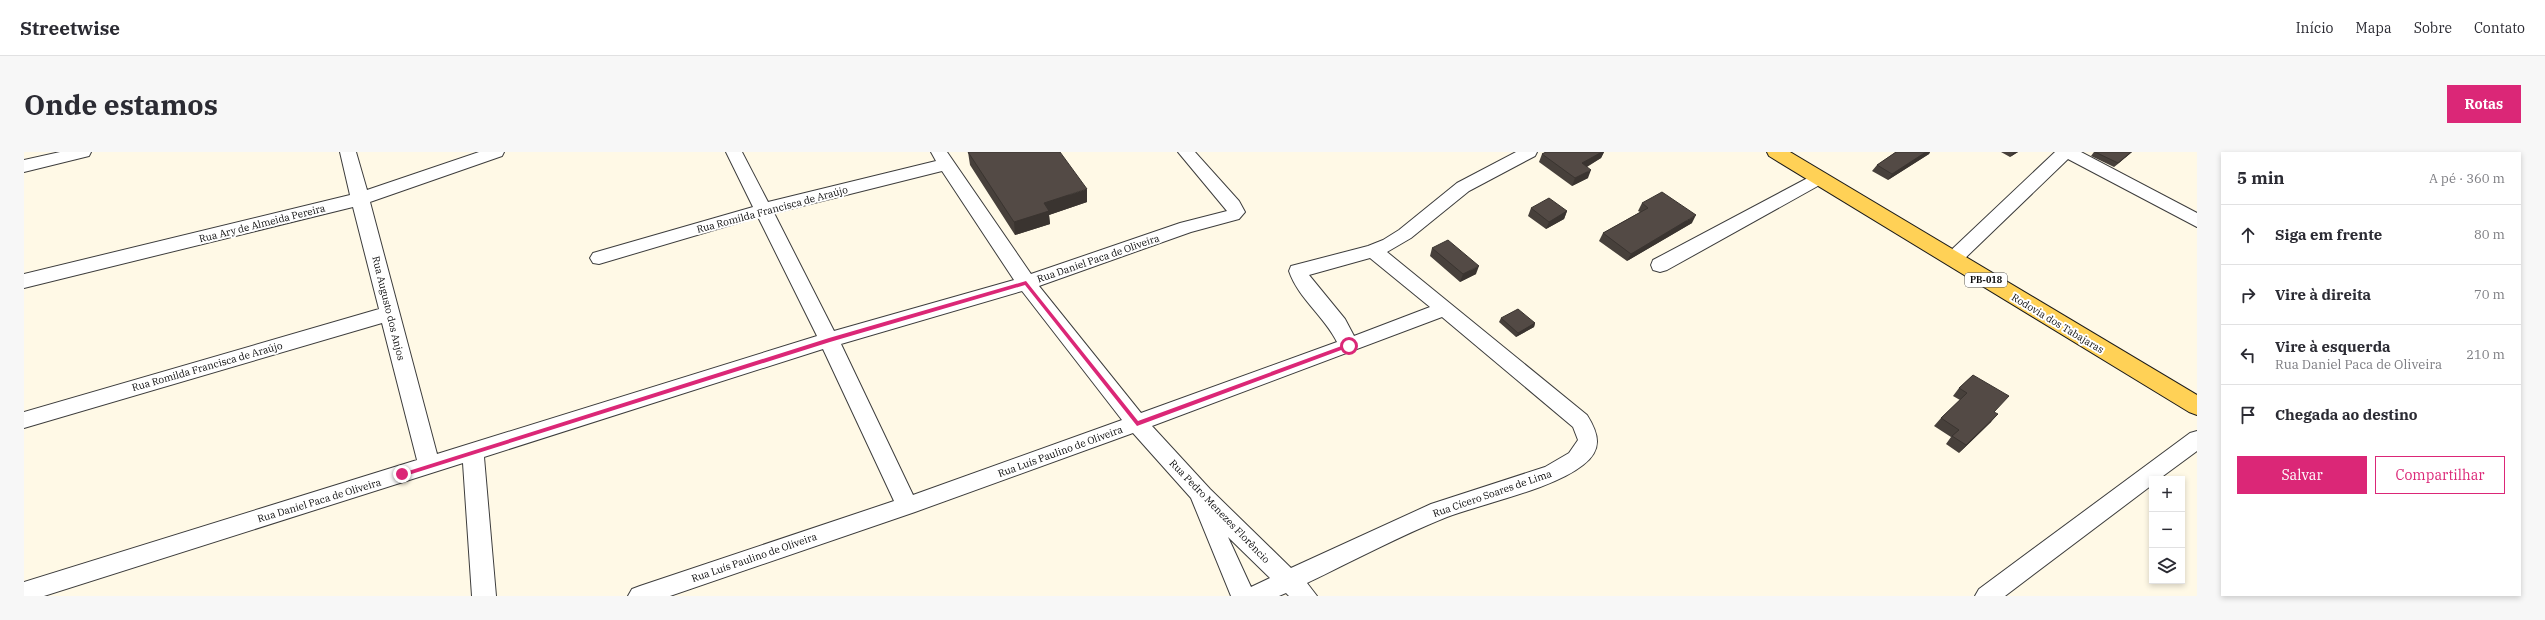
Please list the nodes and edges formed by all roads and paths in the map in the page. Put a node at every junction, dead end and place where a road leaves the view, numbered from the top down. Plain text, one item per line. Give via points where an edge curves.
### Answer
1 (83, 152) edge
2 (348, 152) edge
3 (496, 152) edge
4 (734, 152) edge
5 (1186, 152) edge
6 (1529, 152) edge
7 (1776, 152) edge
8 (2067, 152) edge
9 (943, 158) edge
10 (24, 166) edge
11 (1819, 178) junction
12 (360, 199) junction
13 (762, 210) junction
14 (2197, 221) edge
15 (1374, 251) junction
16 (599, 258) dead end
17 (1953, 260) junction
18 (1660, 265) dead end
19 (24, 280) edge
20 (1026, 283) junction
21 (1444, 309) junction
22 (390, 313) junction
23 (829, 340) junction
24 (1349, 346) junction
25 (2197, 406) edge
26 (24, 420) edge
27 (1137, 424) junction
28 (2197, 439) edge
29 (473, 451) junction
30 (428, 465) junction
31 (1195, 487) junction
32 (907, 506) junction
33 (1288, 581) junction
34 (24, 592) edge
35 (484, 596) edge
36 (640, 596) edge
37 (1243, 596) edge
38 (1255, 596) edge
39 (1305, 596) edge
40 (1987, 596) edge

1 - 10 street
2 - 12 street, Rua Augusto dos Anjos
3 - 12 street, Rua Ary de Almeida Pereira
4 - 13 street
5 - 20 street, Rua Daniel Paca de Oliveira via 1236,208 1236,212 1227,218 1186,227
6 - 15 street via 1463,187 1406,234
7 - 11 main road, Rodovia dos Tabajaras / PB-018
8 - 14 street
8 - 17 street
9 - 13 street, Rua Romilda Francisca de Araújo
9 - 20 street, Rua Pedro Menezes Florêncio
11 - 17 main road, Rodovia dos Tabajaras / PB-018
11 - 18 street
12 - 19 street, Rua Ary de Almeida Pereira
12 - 22 street, Rua Augusto dos Anjos
13 - 16 street, Rua Romilda Francisca de Araújo
13 - 23 street
15 - 21 street, Rua Cícero Soares de Lima
15 - 24 street via 1298,271 1301,280 1338,324
17 - 25 main road, Rodovia dos Tabajaras / PB-018
20 - 23 street, Rua Daniel Paca de Oliveira
20 - 27 street, Rua Pedro Menezes Florêncio
21 - 24 street, Rua Luís Paulino de Oliveira
21 - 33 street, Rua Cícero Soares de Lima via 1580,421 1588,440 1585,448 1572,462 1552,473 1439,511
22 - 26 street, Rua Romilda Francisca de Araújo
22 - 30 street, Rua Augusto dos Anjos
23 - 29 street, Rua Daniel Paca de Oliveira
23 - 32 street
24 - 27 street, Rua Luís Paulino de Oliveira
27 - 31 street, Rua Pedro Menezes Florêncio
27 - 32 street, Rua Luís Paulino de Oliveira
28 - 40 street
29 - 30 street, Rua Daniel Paca de Oliveira
29 - 35 street
30 - 34 street, Rua Daniel Paca de Oliveira
31 - 33 street, Rua Pedro Menezes Florêncio
31 - 37 street
32 - 36 street, Rua Luís Paulino de Oliveira
33 - 38 street, Rua Cícero Soares de Lima
33 - 39 street, Rua Pedro Menezes Florêncio

